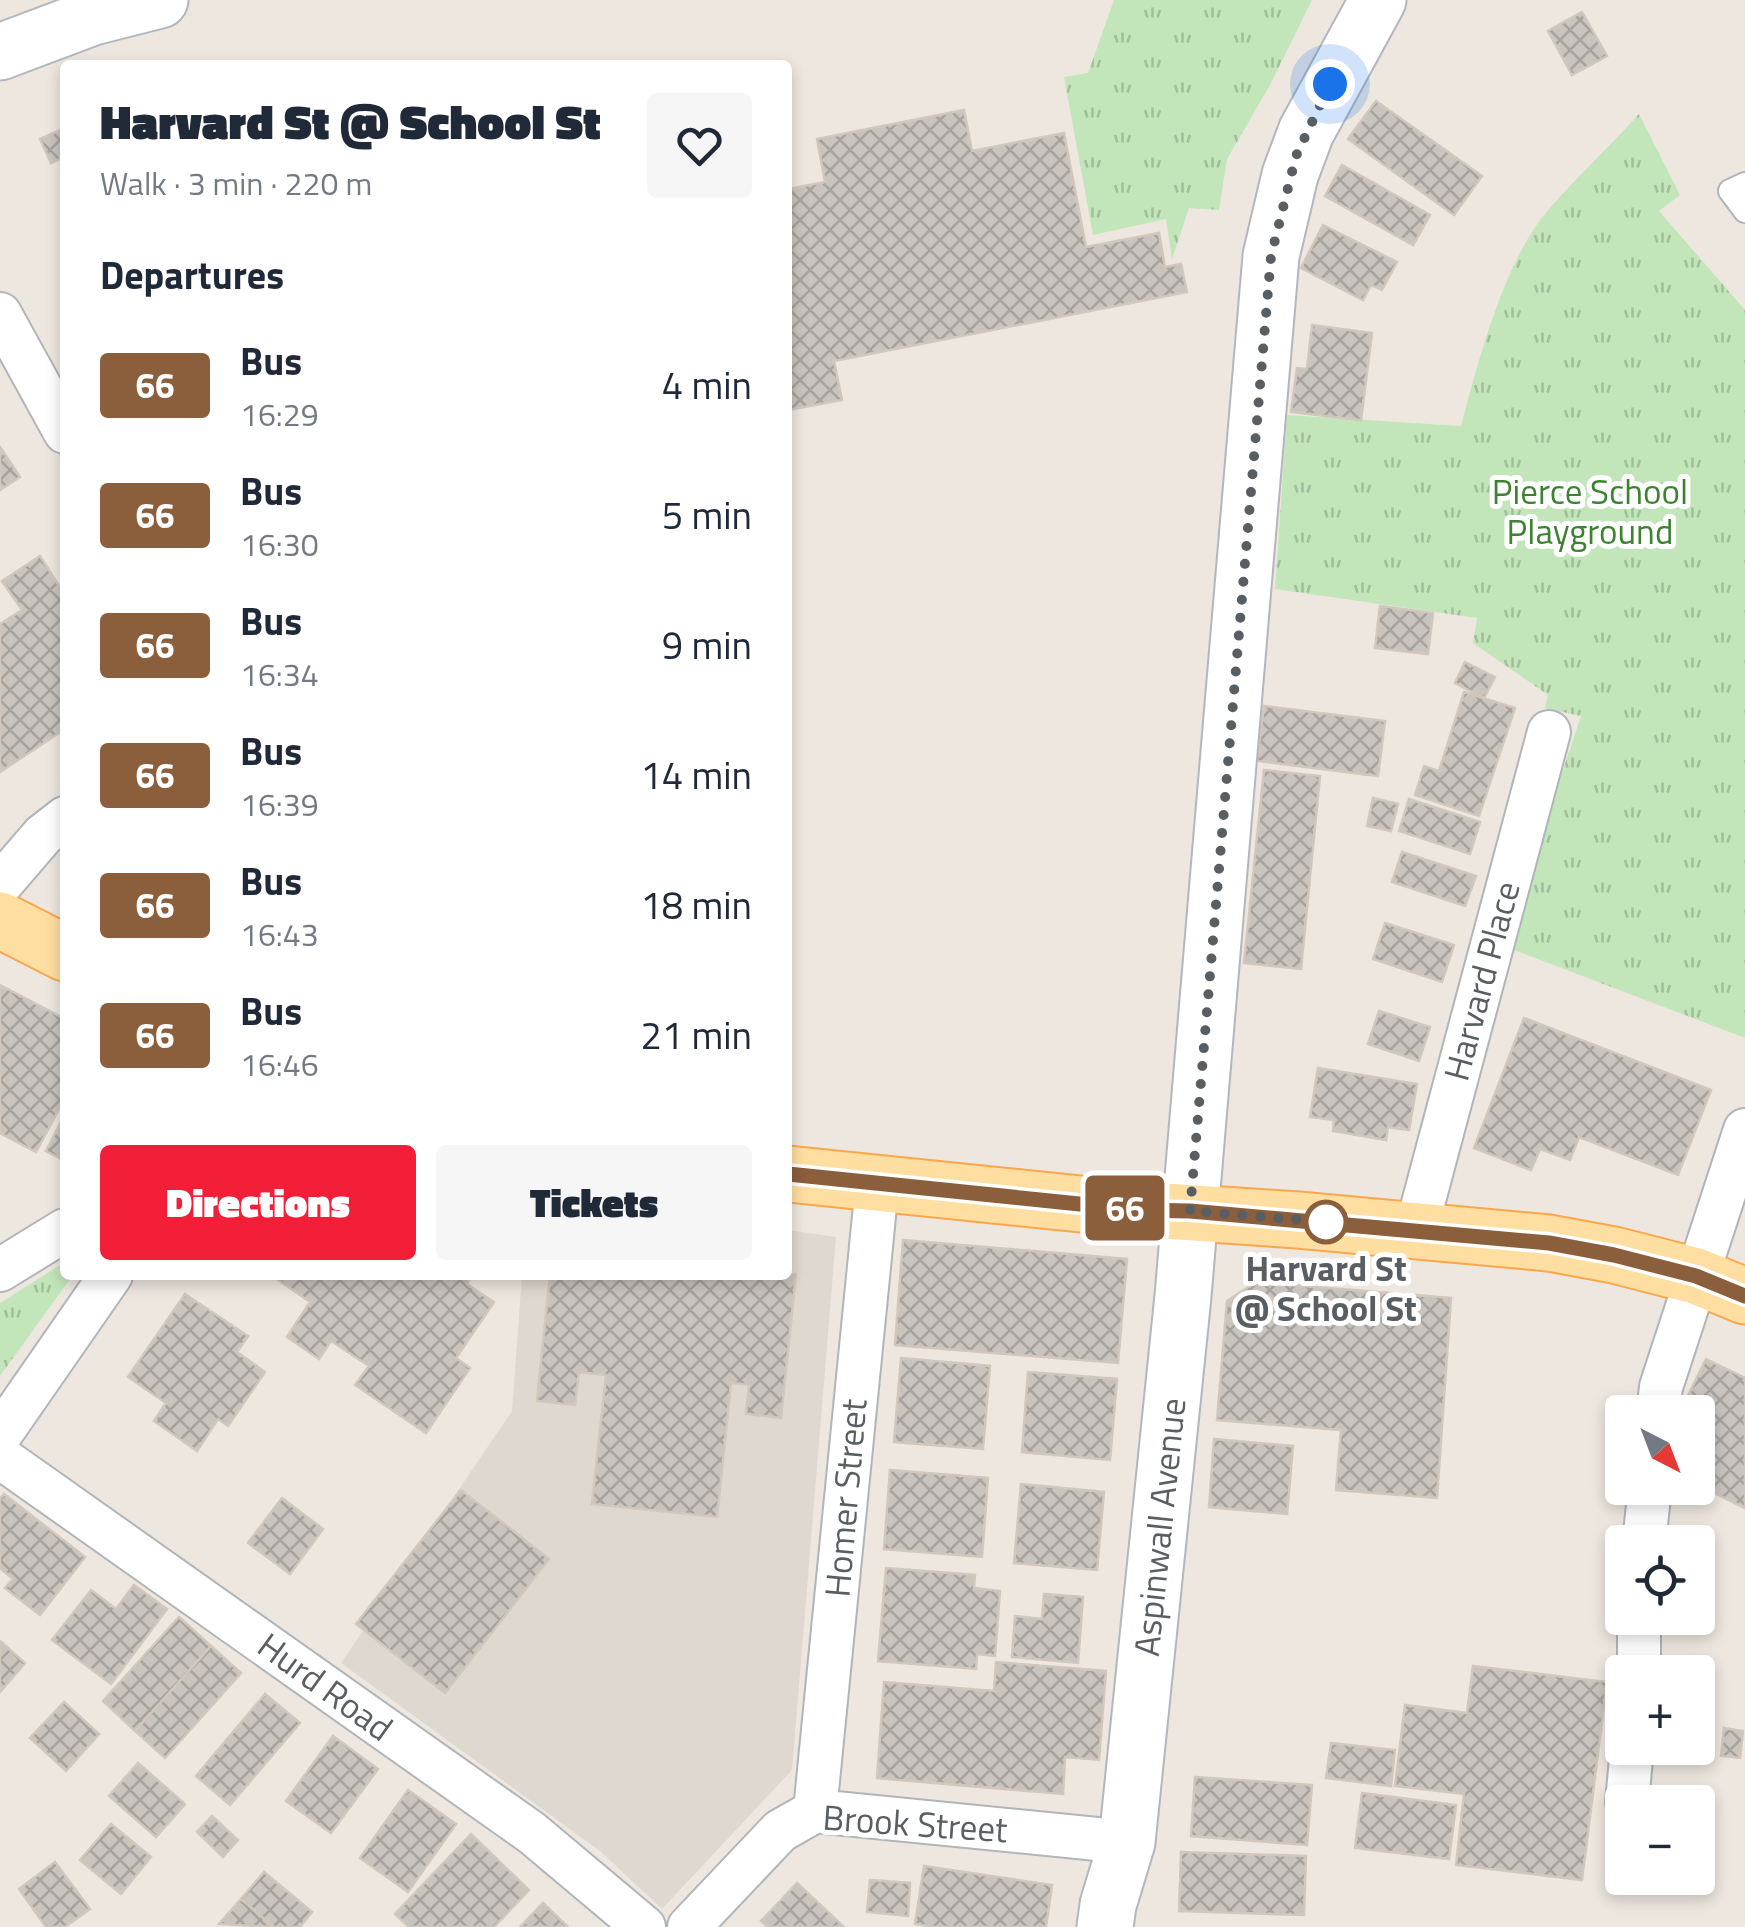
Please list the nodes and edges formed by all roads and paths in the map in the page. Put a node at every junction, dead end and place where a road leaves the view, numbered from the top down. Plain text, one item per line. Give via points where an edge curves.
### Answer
1 (160, 0) edge
2 (1378, 0) edge
3 (0, 52) edge
4 (1745, 184) edge
5 (1745, 211) edge
6 (0, 314) edge
7 (60, 423) edge
8 (1549, 732) dead end
9 (60, 822) edge
10 (0, 885) edge
11 (0, 920) edge
12 (60, 950) edge
13 (1745, 1130) edge
14 (792, 1175) edge
15 (877, 1186) junction
16 (1190, 1211) junction
17 (1416, 1230) junction
18 (60, 1233) edge
19 (0, 1270) edge
20 (108, 1280) edge
21 (1721, 1286) edge
22 (1659, 1395) edge
23 (0, 1435) edge
24 (0, 1457) edge
25 (815, 1811) junction
26 (1127, 1842) junction
27 (644, 1927) edge
28 (689, 1927) edge
29 (1105, 1927) edge
30 (1143, 1927) edge

1 - 3 main road via 92,16
2 - 16 main road, Aspinwall Avenue via 1296,156 1271,256
4 - 5 lane via 1730,191
6 - 7 street
8 - 17 street, Harvard Place
9 - 10 street
11 - 12 main road
13 - 21 street
14 - 15 main road
15 - 16 main road
15 - 25 street, Homer Street
16 - 17 main road
16 - 26 main road, Aspinwall Avenue
17 - 21 main road via 1549,1243
18 - 19 street
20 - 23 street
21 - 22 street
24 - 27 street, Hurd Road via 532,1833
25 - 26 street, Brook Street
25 - 28 street, Brook Street via 780,1831
26 - 29 main road, Aspinwall Avenue
26 - 30 main road, Aspinwall Avenue

